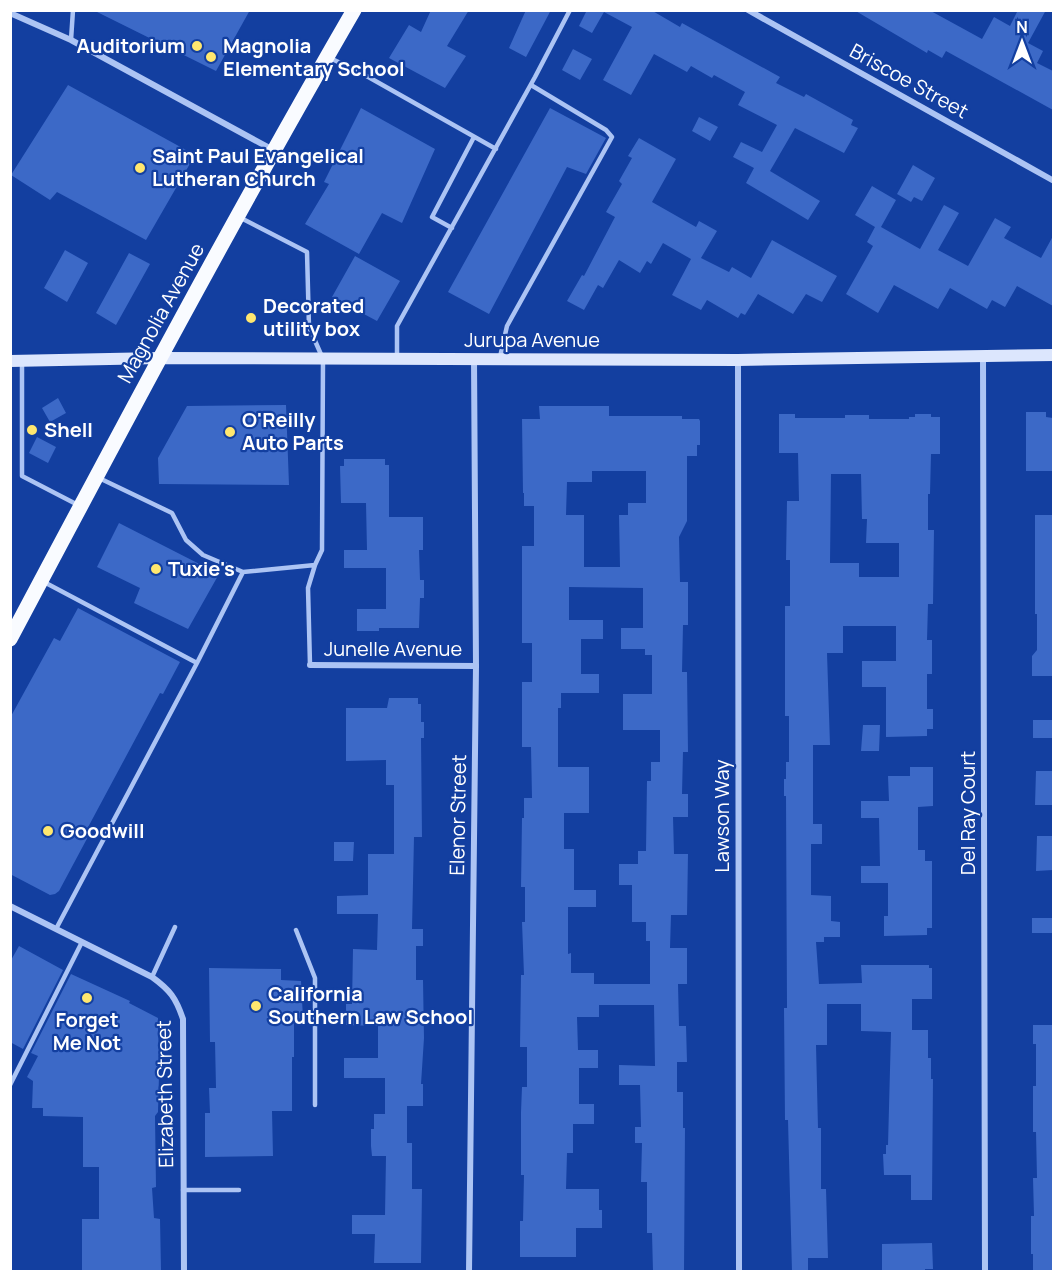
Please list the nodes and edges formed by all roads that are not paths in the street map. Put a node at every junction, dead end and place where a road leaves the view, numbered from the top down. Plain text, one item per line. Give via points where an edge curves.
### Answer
1 (73, 10) edge
2 (354, 10) edge
3 (570, 10) edge
4 (748, 10) edge
5 (10, 13) edge
6 (71, 40) junction
7 (327, 57) junction
8 (531, 85) junction
9 (474, 137) junction
10 (496, 149) junction
11 (274, 150) junction
12 (1053, 181) edge
13 (239, 216) junction
14 (452, 228) junction
15 (983, 355) junction
16 (1053, 355) edge
17 (159, 358) junction
18 (323, 359) junction
19 (397, 359) junction
20 (474, 359) junction
21 (499, 359) junction
22 (16, 360) edge
23 (738, 360) junction
24 (96, 477) junction
25 (80, 506) junction
26 (315, 565) junction
27 (243, 572) junction
28 (41, 581) junction
29 (10, 639) edge
30 (197, 663) junction
31 (310, 665) joint
32 (476, 666) junction
33 (11, 906) edge
34 (175, 927) dead end
35 (56, 929) junction
36 (296, 930) dead end
37 (82, 942) junction
38 (152, 977) junction
39 (10, 1085) edge
40 (315, 1105) dead end
41 (183, 1190) junction
42 (239, 1190) dead end
43 (184, 1272) edge
44 (469, 1272) edge
45 (739, 1272) edge
46 (985, 1272) edge

1 - 6 lane
2 - 7 main road, Magnolia Avenue
3 - 8 lane
4 - 12 street, Briscoe Street
5 - 6 street
6 - 11 street
7 - 9 lane
7 - 11 main road, Magnolia Avenue
8 - 10 lane
8 - 21 lane via 612,137 507,326
9 - 10 lane
9 - 14 lane via 432,217
10 - 14 lane
11 - 13 main road, Magnolia Avenue
13 - 17 main road, Magnolia Avenue
13 - 18 lane via 307,252 309,327
14 - 19 lane via 398,326
15 - 16 main road, Jurupa Avenue
15 - 23 main road, Jurupa Avenue
15 - 46 street, Del Ray Court
17 - 18 main road, Jurupa Avenue
17 - 22 main road, Jurupa Avenue
17 - 24 main road, Magnolia Avenue
18 - 19 main road, Jurupa Avenue
18 - 26 lane via 322,550
19 - 20 main road, Jurupa Avenue
20 - 21 main road, Jurupa Avenue
20 - 32 street, Elenor Street
21 - 23 main road, Jurupa Avenue
22 - 25 lane via 22,476
23 - 45 street, Lawson Way
24 - 25 main road, Magnolia Avenue
24 - 27 lane via 172,513 186,540 204,555
25 - 28 main road, Magnolia Avenue
26 - 27 lane
26 - 31 lane via 308,588
27 - 30 lane
28 - 29 main road, Magnolia Avenue
28 - 30 lane
30 - 35 lane
31 - 32 street, Junelle Avenue
32 - 44 street, Elenor Street
33 - 35 street, Elizabeth Street
34 - 38 lane
35 - 37 street, Elizabeth Street
36 - 40 lane via 315,978
37 - 38 street, Elizabeth Street
37 - 39 lane
38 - 41 street, Elizabeth Street via 177,1002 183,1019
41 - 42 lane
41 - 43 street, Elizabeth Street

